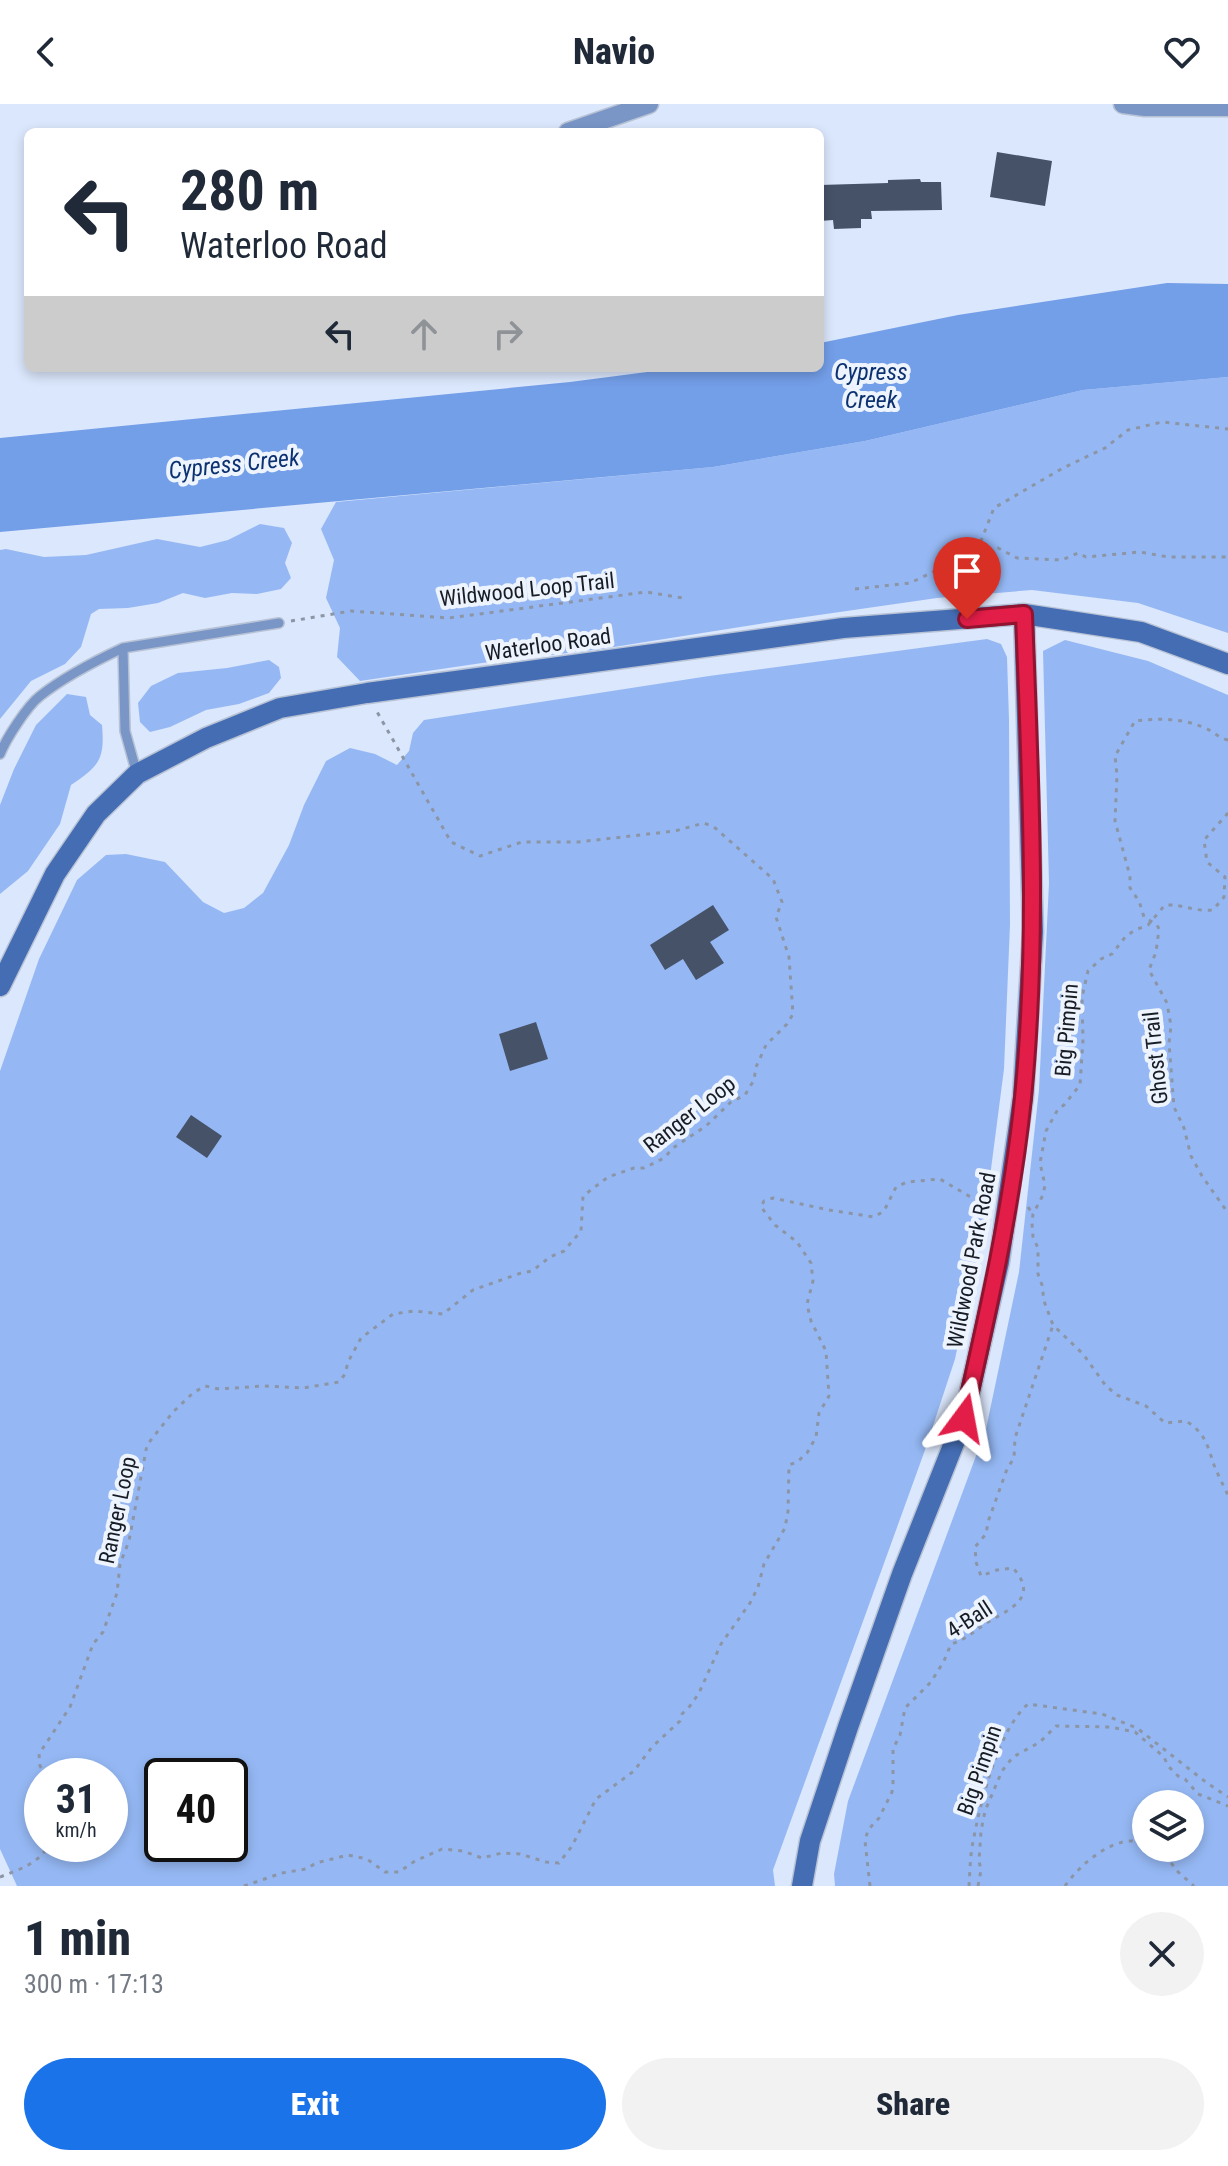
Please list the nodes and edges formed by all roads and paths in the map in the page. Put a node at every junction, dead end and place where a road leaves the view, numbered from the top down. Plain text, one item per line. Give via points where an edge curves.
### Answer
1 (649, 104) edge
2 (1123, 104) edge
3 (1228, 107) edge
4 (580, 128) edge
5 (1228, 429) edge
6 (977, 551) junction
7 (1228, 557) edge
8 (855, 589) dead end
9 (683, 598) dead end
10 (1024, 614) junction
11 (279, 623) joint
12 (123, 648) junction
13 (1228, 664) edge
14 (367, 693) junction
15 (1228, 740) edge
16 (0, 754) edge
17 (137, 774) junction
18 (1228, 813) edge
19 (1152, 921) junction
20 (0, 986) edge
21 (1009, 1197) junction
22 (1228, 1213) edge
23 (1033, 1214) junction
24 (1053, 1325) junction
25 (1228, 1495) edge
26 (39, 1758) edge
27 (1228, 1797) edge
28 (1228, 1806) edge
29 (1132, 1839) edge
30 (34, 1862) edge
31 (1171, 1862) edge
32 (0, 1877) edge
33 (244, 1886) edge
34 (802, 1886) edge
35 (870, 1886) edge
36 (969, 1886) edge
37 (978, 1886) edge
38 (1065, 1886) edge
39 (1194, 1886) edge

1 - 4 street
2 - 3 street
5 - 6 path via 1162,422 1128,430 994,508
6 - 7 path via 998,548 1017,558 1062,560 1078,553
6 - 8 path via 910,583
9 - 11 path, Wildwood Loop Trail via 646,592 449,618 351,611
10 - 13 street, Waterloo Road via 1141,632
10 - 14 street, Waterloo Road via 843,628
10 - 21 street, Wildwood Park Road via 1033,932 1023,1097
11 - 12 lane
12 - 16 lane via 37,697
12 - 17 lane via 125,731
14 - 17 street, Waterloo Road via 280,708
14 - 26 path, Ranger Loop via 451,842 480,856 522,842 578,842 704,823 714,827 773,879 782,902 776,917 789,957 793,1014 766,1045 745,1095 664,1158 608,1177 583,1196 581,1231 564,1251 532,1271 473,1290 443,1314 393,1314 361,1338 339,1382 303,1388 205,1386 173,1412 147,1445 117,1593 103,1632 93,1644 70,1707
15 - 19 path via 1177,720 1135,721 1115,756 1115,821 1130,888 1144,917
17 - 20 street, Waterloo Road via 96,814 55,874
18 - 19 path, Big Pimpin via 1204,840 1207,862 1225,877 1224,897 1213,910 1165,905
19 - 22 path, Ghost Trail via 1159,929 1149,970 1167,1003 1174,1107 1191,1156
19 - 23 path, Big Pimpin via 1126,936 1088,971 1082,997 1080,1085 1046,1131 1040,1163 1045,1185
21 - 23 path via 1021,1200
21 - 33 path via 974,1199 940,1179 896,1187 884,1211 874,1217 773,1198 764,1201 761,1207 811,1263 807,1304 826,1351 829,1396 807,1453 789,1465 785,1528 699,1693 634,1771 596,1799 559,1863 520,1854 482,1858 442,1849 399,1872 385,1872 367,1859 348,1855
21 - 34 street, Wildwood Park Road via 964,1418 853,1713 810,1841
23 - 24 path, Big Pimpin via 1038,1274
24 - 25 path via 1117,1395 1146,1406 1165,1423 1186,1421 1199,1430
24 - 35 path, 4-Ball via 1015,1438 1014,1458 986,1534 975,1547 981,1576 1013,1568 1022,1578 1022,1595 1005,1614 951,1644 931,1682 905,1708 893,1749 892,1792 865,1841
27 - 36 path, Big Pimpin via 1137,1728 1102,1714 1028,1704 1011,1724 993,1768 972,1845
28 - 37 path via 1198,1794 1135,1732 1056,1726 1002,1771 985,1811
29 - 38 path via 1102,1850
30 - 32 path
31 - 39 path

